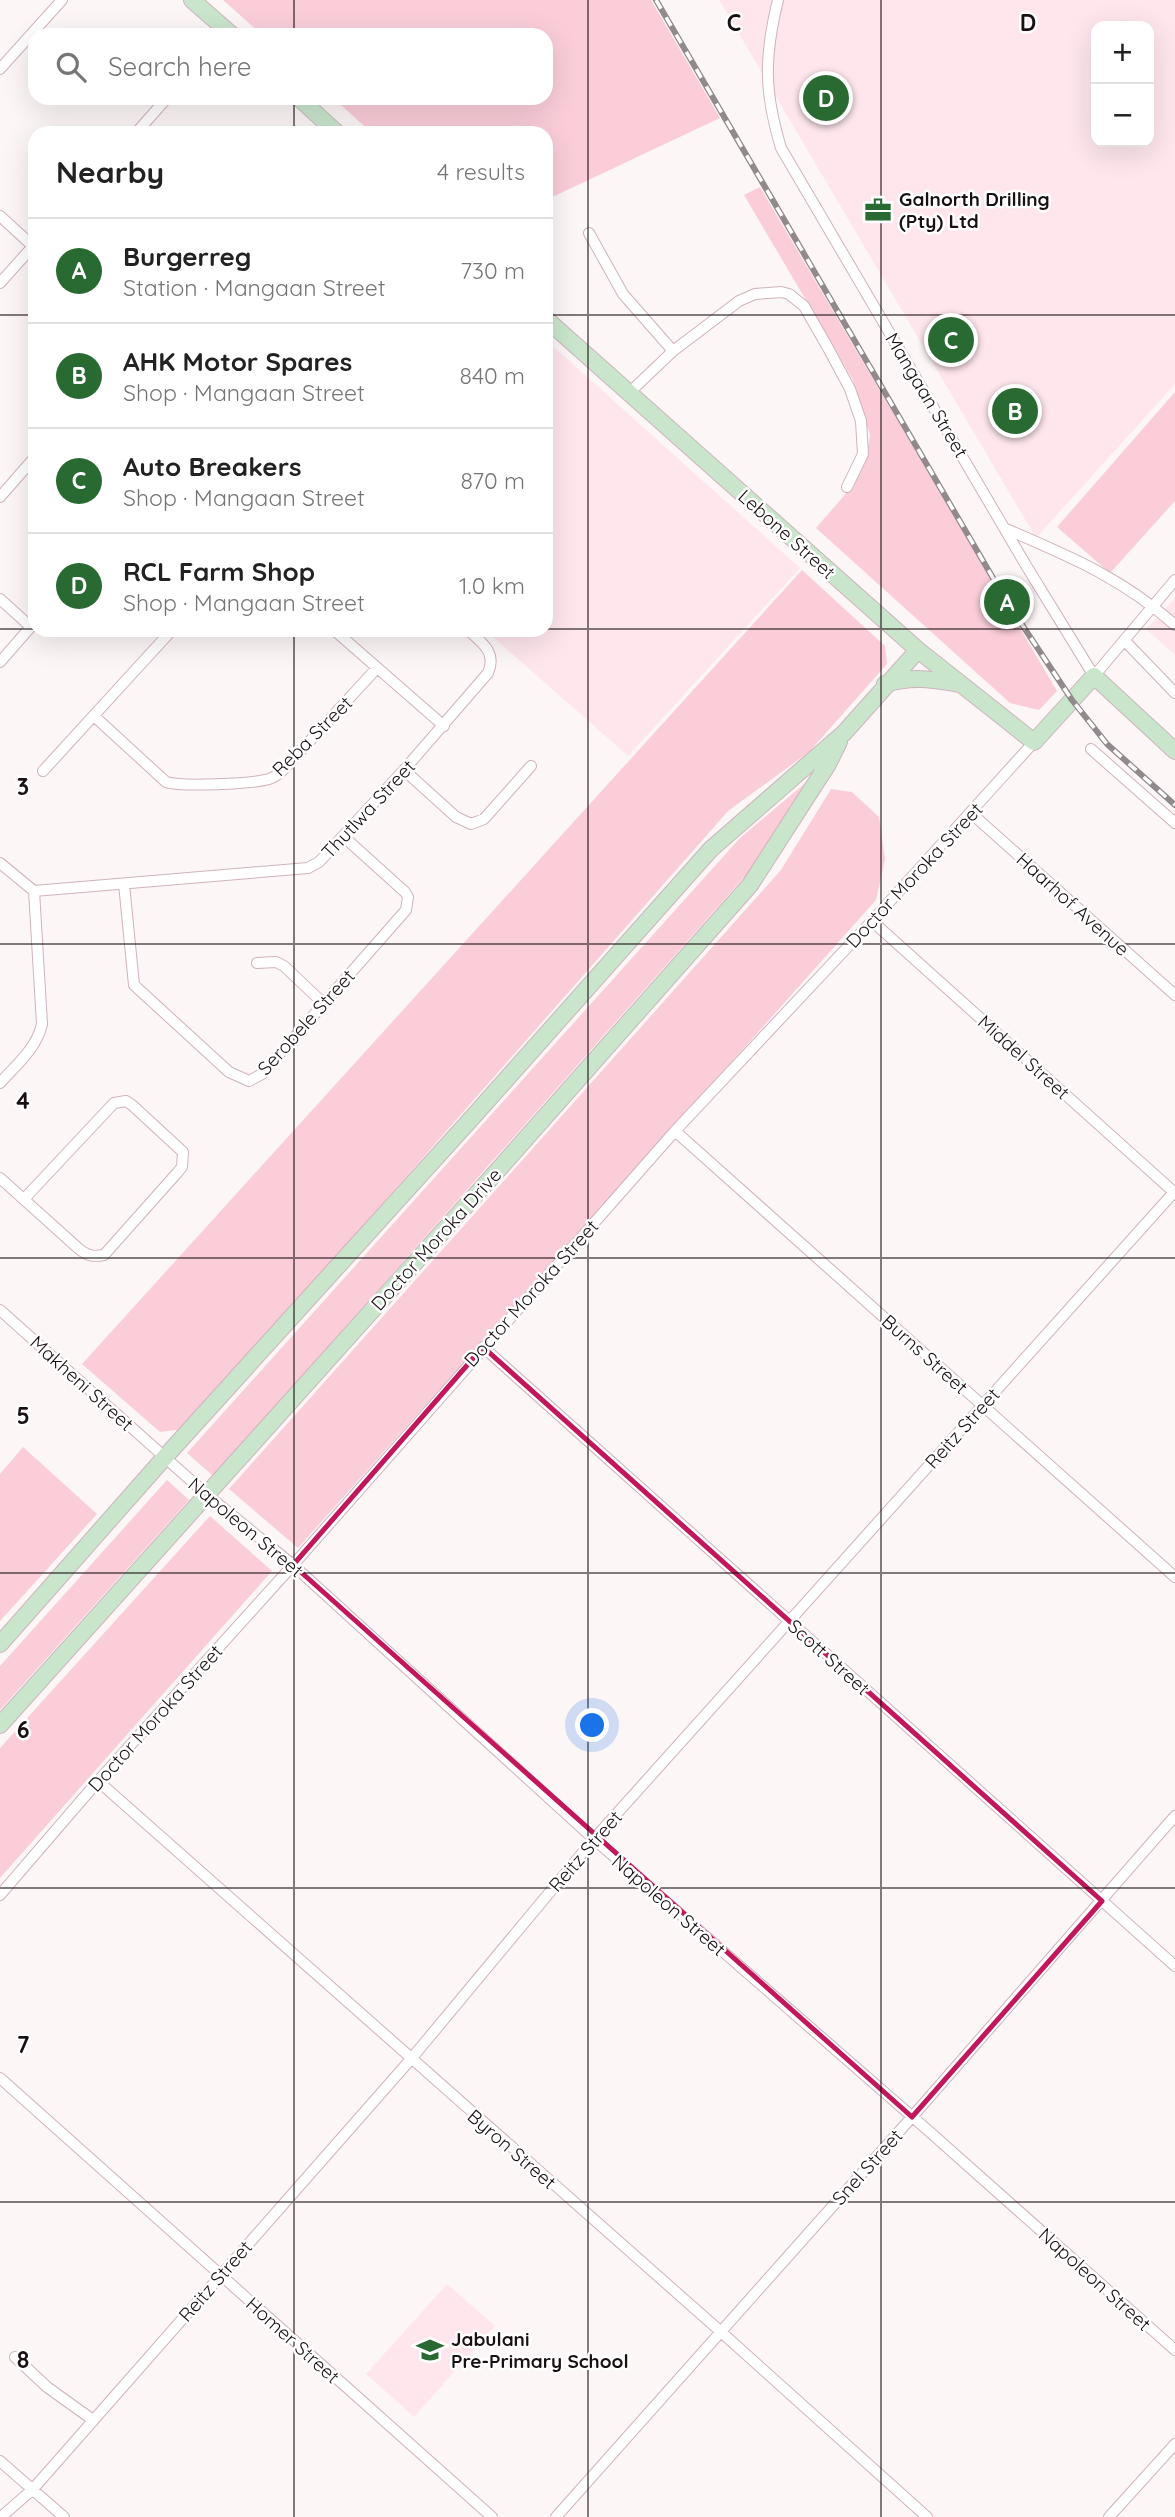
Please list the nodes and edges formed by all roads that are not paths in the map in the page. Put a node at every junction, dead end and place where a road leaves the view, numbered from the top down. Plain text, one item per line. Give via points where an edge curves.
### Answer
1 (62, 0) edge
2 (192, 0) edge
3 (778, 0) edge
4 (37, 28) edge
5 (222, 28) edge
6 (28, 38) edge
7 (0, 69) edge
8 (161, 105) edge
9 (306, 105) edge
10 (142, 126) edge
11 (325, 126) edge
12 (0, 216) edge
13 (589, 233) dead end
14 (28, 241) edge
15 (28, 253) edge
16 (0, 283) edge
17 (553, 325) edge
18 (673, 351) junction
19 (629, 393) junction
20 (28, 465) edge
21 (847, 487) dead end
22 (0, 497) edge
23 (1006, 529) junction
24 (1175, 580) edge
25 (0, 599) edge
26 (1152, 605) junction
27 (28, 620) edge
28 (1175, 625) edge
29 (28, 630) edge
30 (166, 637) edge
31 (342, 637) edge
32 (475, 637) edge
33 (1124, 640) junction
34 (918, 650) junction
35 (0, 662) edge
36 (377, 668) junction
37 (1094, 676) junction
38 (885, 684) junction
39 (959, 684) junction
40 (1175, 693) edge
41 (94, 716) junction
42 (444, 726) junction
43 (844, 733) junction
44 (1034, 742) junction
45 (1091, 748) dead end
46 (1175, 751) edge
47 (531, 766) dead end
48 (404, 770) junction
49 (43, 771) dead end
50 (971, 813) junction
51 (1175, 822) edge
52 (344, 837) junction
53 (0, 863) edge
54 (124, 884) junction
55 (34, 891) junction
56 (872, 921) junction
57 (257, 963) dead end
58 (1175, 995) edge
59 (323, 1003) junction
60 (0, 1083) edge
61 (675, 1131) junction
62 (0, 1178) edge
63 (1175, 1192) edge
64 (24, 1199) junction
65 (0, 1310) edge
66 (482, 1348) junction
67 (983, 1406) junction
68 (165, 1457) junction
69 (206, 1494) junction
70 (293, 1565) junction
71 (1175, 1577) edge
72 (789, 1621) junction
73 (0, 1644) edge
74 (0, 1725) edge
75 (98, 1781) junction
76 (1175, 1816) edge
77 (594, 1839) junction
78 (0, 1895) edge
79 (1102, 1902) junction
80 (1175, 1966) edge
81 (411, 2059) junction
82 (0, 2078) edge
83 (912, 2117) junction
84 (220, 2275) junction
85 (720, 2331) junction
86 (1175, 2350) edge
87 (15, 2357) dead end
88 (93, 2420) junction
89 (1175, 2444) edge
90 (0, 2461) edge
91 (33, 2489) junction
92 (1, 2517) edge
93 (64, 2517) edge
94 (492, 2517) edge
95 (556, 2517) edge
96 (927, 2517) edge
97 (1109, 2517) edge

1 - 4 street
2 - 5 street
3 - 23 street, Mangaan Street via 767,51 767,86 781,148
6 - 7 street
8 - 10 street
9 - 11 street
12 - 14 street
13 - 18 street via 623,293
15 - 16 street
17 - 19 street, Lebone Street
18 - 19 street
18 - 21 street via 748,296 781,292 797,300 850,389 861,421 863,454
19 - 34 street, Lebone Street
20 - 22 street
23 - 26 street via 1088,564
23 - 37 street, Mangaan Street
24 - 26 street
25 - 27 street
26 - 28 street
26 - 33 street
29 - 35 street
30 - 41 street
31 - 36 street
32 - 42 street, Thutlwa Street via 489,650 492,665
33 - 37 street
33 - 40 street
34 - 38 street, Doctor Moroka Drive
34 - 39 street, Lebone Street
36 - 41 street, Reba Street via 277,776 261,780 166,782
36 - 42 street
37 - 44 street, Doctor Moroka Street
37 - 46 street, Mangaan Street
38 - 39 street via 923,678
38 - 43 street, Doctor Moroka Drive
39 - 44 street, Lebone Street
41 - 49 street
42 - 48 street, Thutlwa Street
43 - 68 street, Doctor Moroka Drive via 711,849
43 - 69 street, Doctor Moroka Drive via 750,885
44 - 50 street, Doctor Moroka Street
45 - 51 street
47 - 48 street via 484,819 471,824 456,817
48 - 52 street, Thutlwa Street
50 - 56 street, Doctor Moroka Street
50 - 58 street, Haarhof Avenue
52 - 54 street, Thutlwa Street via 308,869
52 - 59 street, Serobele Street via 405,892 408,904 402,917
53 - 55 street
54 - 55 street, Thutlwa Street
54 - 59 street, Serobele Street via 134,985 235,1076 257,1079
55 - 60 street via 42,1024 34,1044
56 - 61 street, Doctor Moroka Street
56 - 63 street, Middel Street
57 - 59 street via 284,966
61 - 66 street, Doctor Moroka Street
61 - 67 street, Burns Street
62 - 64 street
63 - 67 street, Reitz Street
64 - 64 street via 87,1255 104,1255 182,1167 183,1152 132,1105 114,1103
65 - 68 street, Makheni Street
66 - 70 street, Doctor Moroka Street
66 - 72 street, Scott Street
67 - 71 street, Burns Street
67 - 72 street, Reitz Street
68 - 69 street, Napoleon Street
68 - 73 street, Doctor Moroka Drive
69 - 70 street, Napoleon Street
69 - 74 street, Doctor Moroka Drive
70 - 75 street, Doctor Moroka Street
70 - 77 street, Napoleon Street
72 - 77 street, Reitz Street
72 - 79 street, Scott Street
75 - 78 street, Doctor Moroka Street
75 - 81 street, Byron Street
76 - 79 street, Snel Street
77 - 81 street, Reitz Street
77 - 83 street, Napoleon Street
79 - 80 street, Scott Street
79 - 83 street, Snel Street
81 - 84 street, Reitz Street
81 - 85 street, Byron Street
82 - 84 street, Homer Street
83 - 85 street, Snel Street
83 - 86 street, Napoleon Street
84 - 88 street, Reitz Street
84 - 94 street, Homer Street
85 - 95 street, Snel Street
85 - 96 street, Byron Street
87 - 88 street
88 - 91 street, Reitz Street
89 - 97 street
90 - 91 street
91 - 92 street, Reitz Street
91 - 93 street

